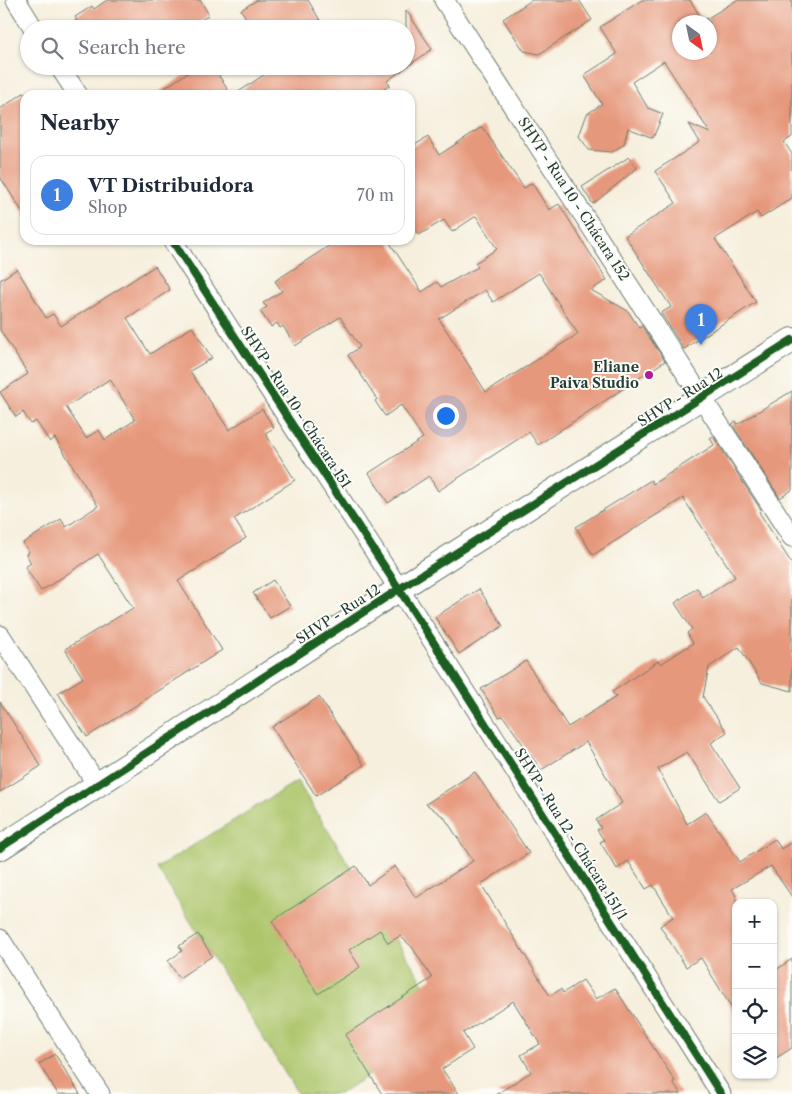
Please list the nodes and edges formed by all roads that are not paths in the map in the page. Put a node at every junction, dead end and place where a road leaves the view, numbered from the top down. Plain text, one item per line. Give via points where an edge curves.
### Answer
1 (16, 0) edge
2 (444, 0) edge
3 (28, 20) edge
4 (65, 75) edge
5 (75, 90) edge
6 (175, 245) edge
7 (792, 340) edge
8 (703, 397) junction
9 (792, 537) edge
10 (399, 589) junction
11 (0, 635) edge
12 (98, 786) junction
13 (0, 848) edge
14 (0, 939) edge
15 (100, 1094) edge
16 (721, 1094) edge

1 - 3 street
2 - 8 street, SHVP - Rua 10 - Chácara 152
4 - 5 street
6 - 10 street, SHVP - Rua 10 - Chácara 151
7 - 8 street, SHVP - Rua 12
8 - 9 street, SHVP - Rua 10 - Chácara 152
8 - 10 street, SHVP - Rua 12
10 - 12 street, SHVP - Rua 12
10 - 16 street, SHVP - Rua 12 - Chácara 151/1
11 - 12 street
12 - 13 street, SHVP - Rua 12
14 - 15 street

